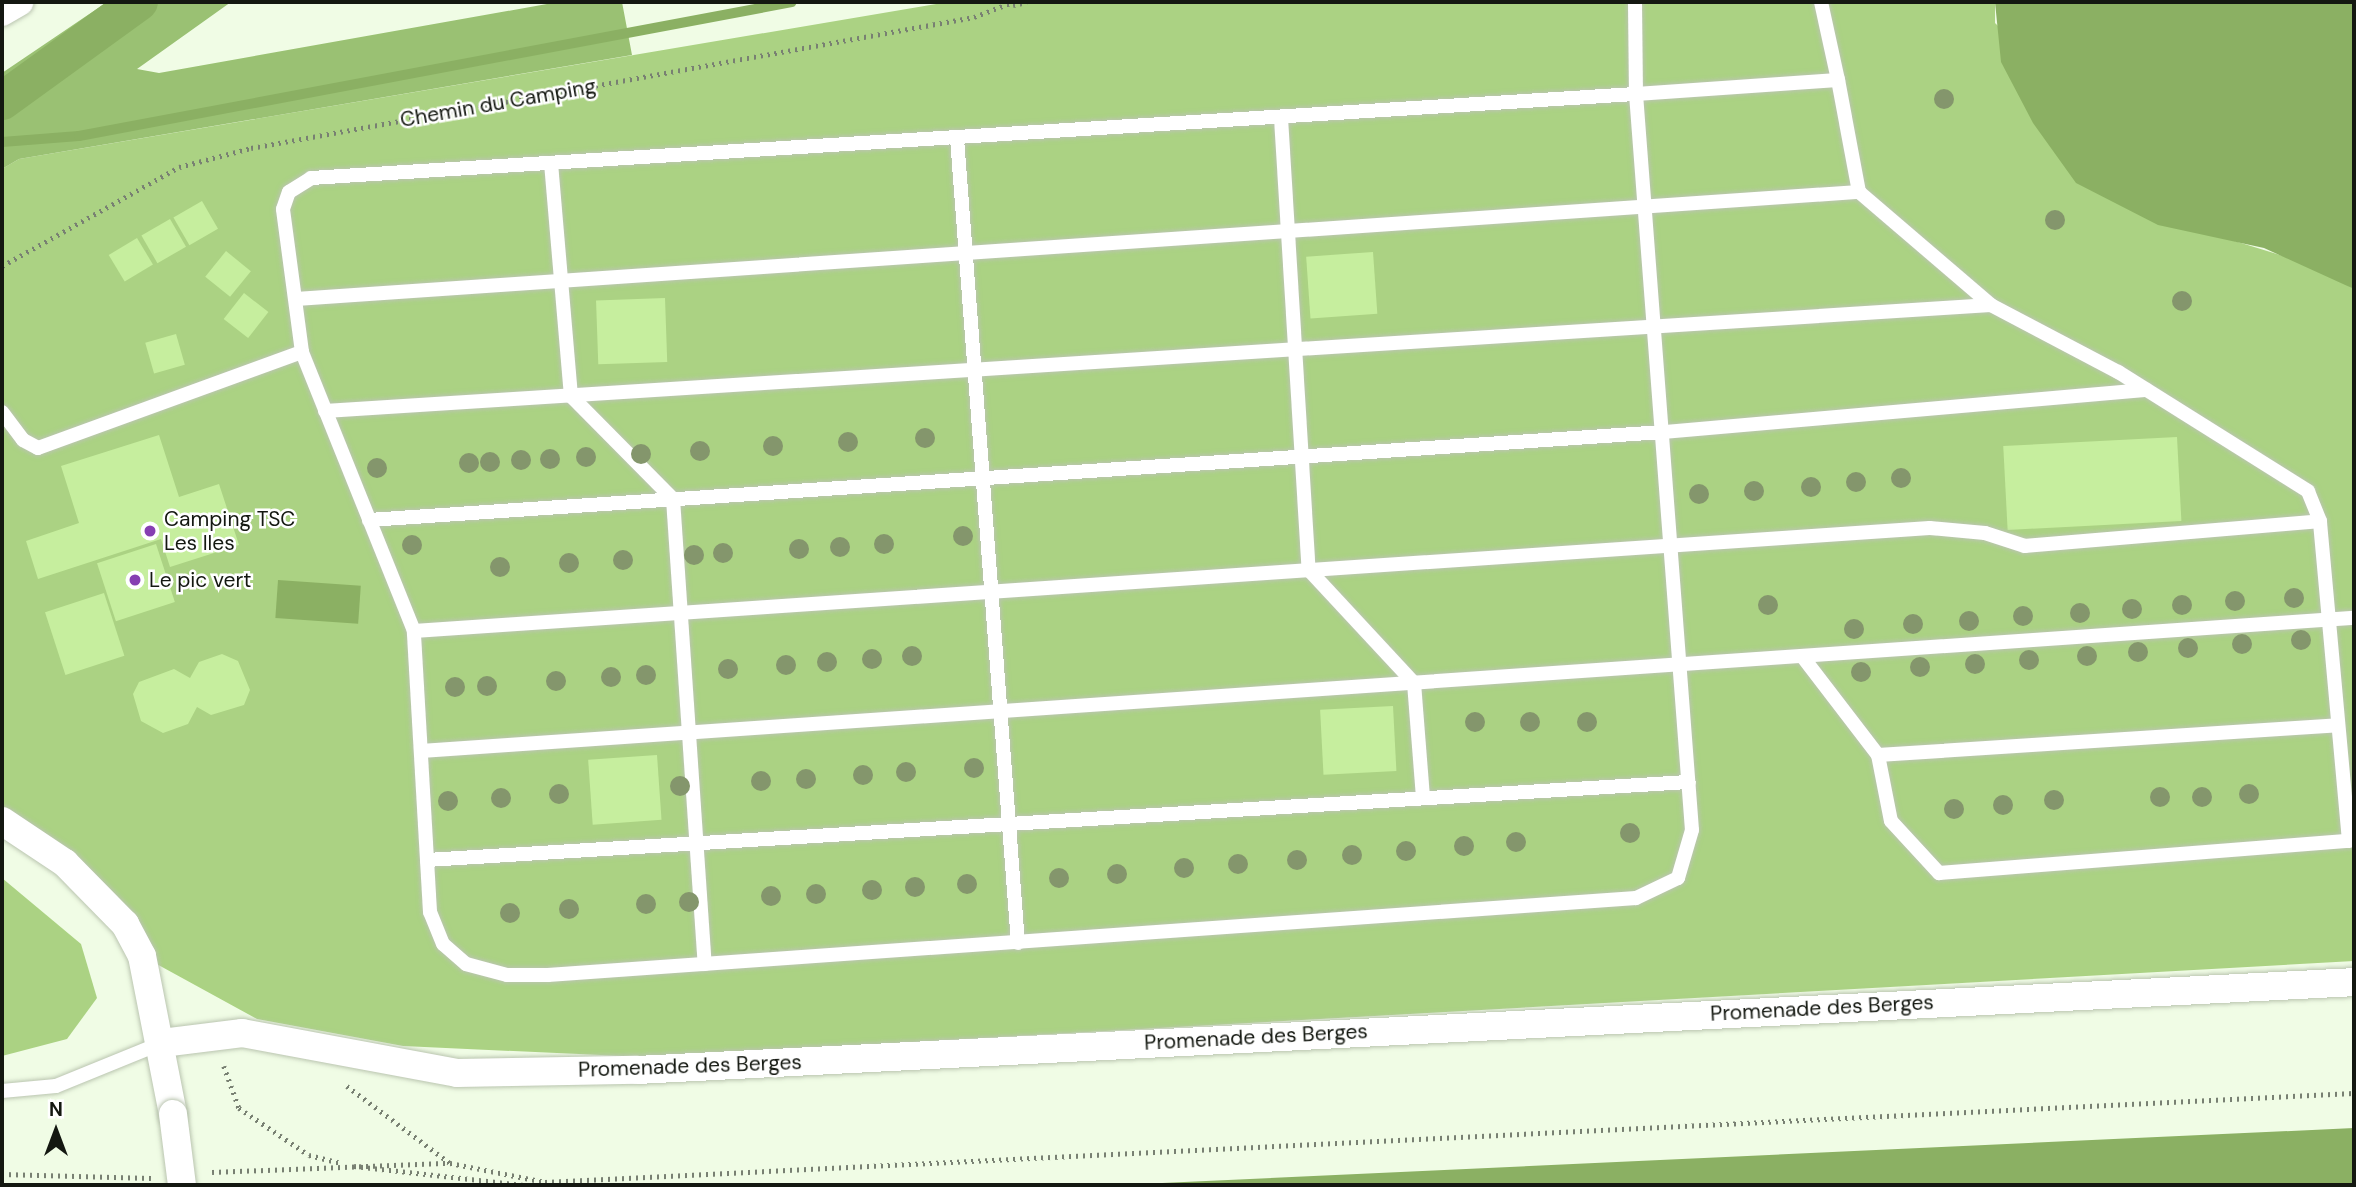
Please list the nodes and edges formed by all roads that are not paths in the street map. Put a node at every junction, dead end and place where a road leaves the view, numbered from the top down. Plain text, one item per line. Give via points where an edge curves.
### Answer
1 (1635, 2) edge
2 (1821, 2) edge
3 (1838, 80) junction
4 (1636, 94) junction
5 (1281, 118) junction
6 (957, 138) junction
7 (551, 163) junction
8 (1859, 192) junction
9 (1648, 206) junction
10 (1288, 231) junction
11 (966, 253) junction
12 (560, 280) junction
13 (296, 299) junction
14 (1992, 306) junction
15 (1657, 327) junction
16 (1295, 350) junction
17 (302, 352) junction
18 (975, 370) junction
19 (2146, 390) junction
20 (571, 396) junction
21 (325, 411) junction
22 (2, 412) edge
23 (1664, 432) junction
24 (1302, 456) junction
25 (983, 478) junction
26 (673, 499) junction
27 (369, 520) junction
28 (2320, 521) junction
29 (1672, 545) junction
30 (1309, 570) junction
31 (992, 591) junction
32 (679, 612) junction
33 (2354, 618) edge
34 (2329, 620) junction
35 (414, 631) junction
36 (1802, 656) junction
37 (1681, 664) junction
38 (1413, 683) junction
39 (1001, 711) junction
40 (2338, 725) junction
41 (687, 732) junction
42 (421, 751) junction
43 (1878, 755) junction
44 (1689, 782) junction
45 (1423, 798) junction
46 (2, 821) edge
47 (1009, 822) junction
48 (696, 841) junction
49 (427, 859) junction
50 (1018, 943) junction
51 (705, 964) junction
52 (2354, 982) edge
53 (162, 1043) junction
54 (2, 1091) edge
55 (185, 1178) edge

1 - 4 lane
2 - 3 lane
3 - 4 lane
3 - 8 lane
4 - 5 lane
4 - 9 lane
5 - 6 lane
5 - 10 lane
6 - 7 lane
6 - 11 lane
7 - 12 lane
7 - 13 lane via 311,178 289,192 284,209
8 - 9 lane
8 - 14 lane
9 - 10 lane
9 - 15 lane
10 - 11 lane
10 - 16 lane
11 - 12 lane
11 - 18 lane
12 - 13 lane
12 - 20 lane
13 - 17 lane
14 - 15 lane
14 - 19 lane
15 - 16 lane
15 - 23 lane
16 - 18 lane
16 - 24 lane
17 - 21 lane
17 - 22 lane via 38,447 23,440
18 - 20 lane
18 - 25 lane
19 - 23 lane
19 - 28 lane via 2308,491
20 - 21 lane
20 - 26 lane
21 - 27 lane
23 - 24 lane
23 - 29 lane
24 - 25 lane
24 - 30 lane
25 - 26 lane
25 - 31 lane
26 - 27 lane
26 - 32 lane
27 - 35 lane
28 - 29 lane via 2025,546 1985,533 1930,528
28 - 34 lane
29 - 30 lane
29 - 37 lane
30 - 31 lane
30 - 38 lane
31 - 32 lane
31 - 39 lane
32 - 35 lane
32 - 41 lane
33 - 34 lane
34 - 36 lane
34 - 40 lane
35 - 42 lane
36 - 37 lane
36 - 43 lane
37 - 38 lane
37 - 44 lane
38 - 39 lane
38 - 45 lane
39 - 41 lane
39 - 47 lane
40 - 43 lane
40 - 43 lane via 2349,841 1939,873 1891,821
41 - 42 lane
41 - 48 lane
42 - 49 lane
44 - 45 lane
44 - 50 lane via 1692,830 1678,878 1636,898
45 - 47 lane
46 - 53 street via 65,863 125,924 142,956
47 - 48 lane
47 - 50 lane
48 - 49 lane
48 - 51 lane
49 - 51 lane via 430,912 443,944 466,964 507,975
50 - 51 lane
52 - 53 street, Promenade des Berges via 638,1070 457,1073 242,1033
53 - 54 lane via 56,1086
53 - 55 street, bridge

